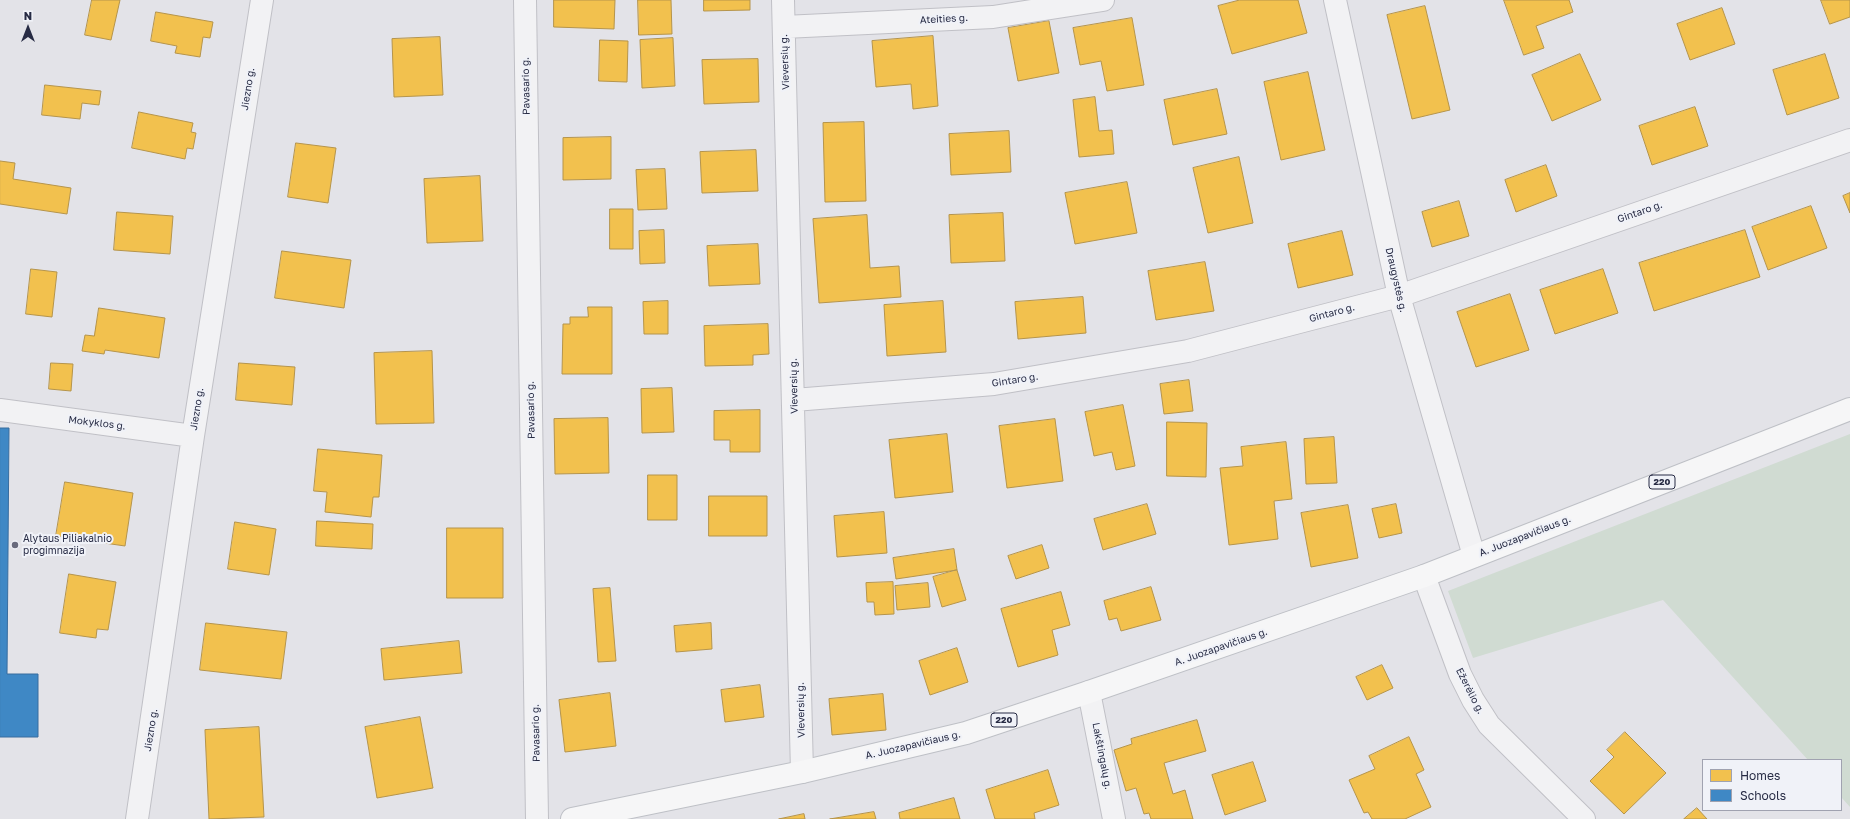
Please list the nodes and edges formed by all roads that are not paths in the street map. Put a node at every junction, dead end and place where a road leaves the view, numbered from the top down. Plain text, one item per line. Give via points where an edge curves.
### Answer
1 (262, 0) edge
2 (525, 0) edge
3 (783, 0) edge
4 (1103, 0) edge
5 (1335, 0) edge
6 (784, 27) junction
7 (1850, 140) edge
8 (1399, 296) junction
9 (794, 400) junction
10 (1850, 409) edge
11 (0, 410) edge
12 (193, 436) junction
13 (1474, 556) junction
14 (1424, 576) junction
15 (1089, 692) junction
16 (802, 772) junction
17 (137, 819) edge
18 (537, 819) edge
19 (572, 819) edge
20 (1114, 819) edge
21 (1584, 819) edge

1 - 12 street, Jiezno g.
2 - 18 street, Pavasario g.
3 - 6 street, Vieversių g.
4 - 6 street, Ateities g. via 993,17
5 - 8 street, Draugystės g.
6 - 9 street, Vieversių g.
7 - 8 street, Gintaro g.
8 - 9 street, Gintaro g. via 1180,352 994,384
8 - 13 street, Draugystės g.
9 - 16 street, Vieversių g.
10 - 13 main road, A. Juozapavičiaus g. / 220
11 - 12 street, Mokyklos g.
12 - 17 street, Jiezno g.
13 - 14 main road, A. Juozapavičiaus g. / 220
14 - 15 main road, A. Juozapavičiaus g. / 220
14 - 21 street, Ežerėlio g. via 1472,700 1489,725
15 - 16 main road, A. Juozapavičiaus g. / 220 via 966,733
15 - 20 street, Lakštingalų g.
16 - 19 main road, A. Juozapavičiaus g. / 220

